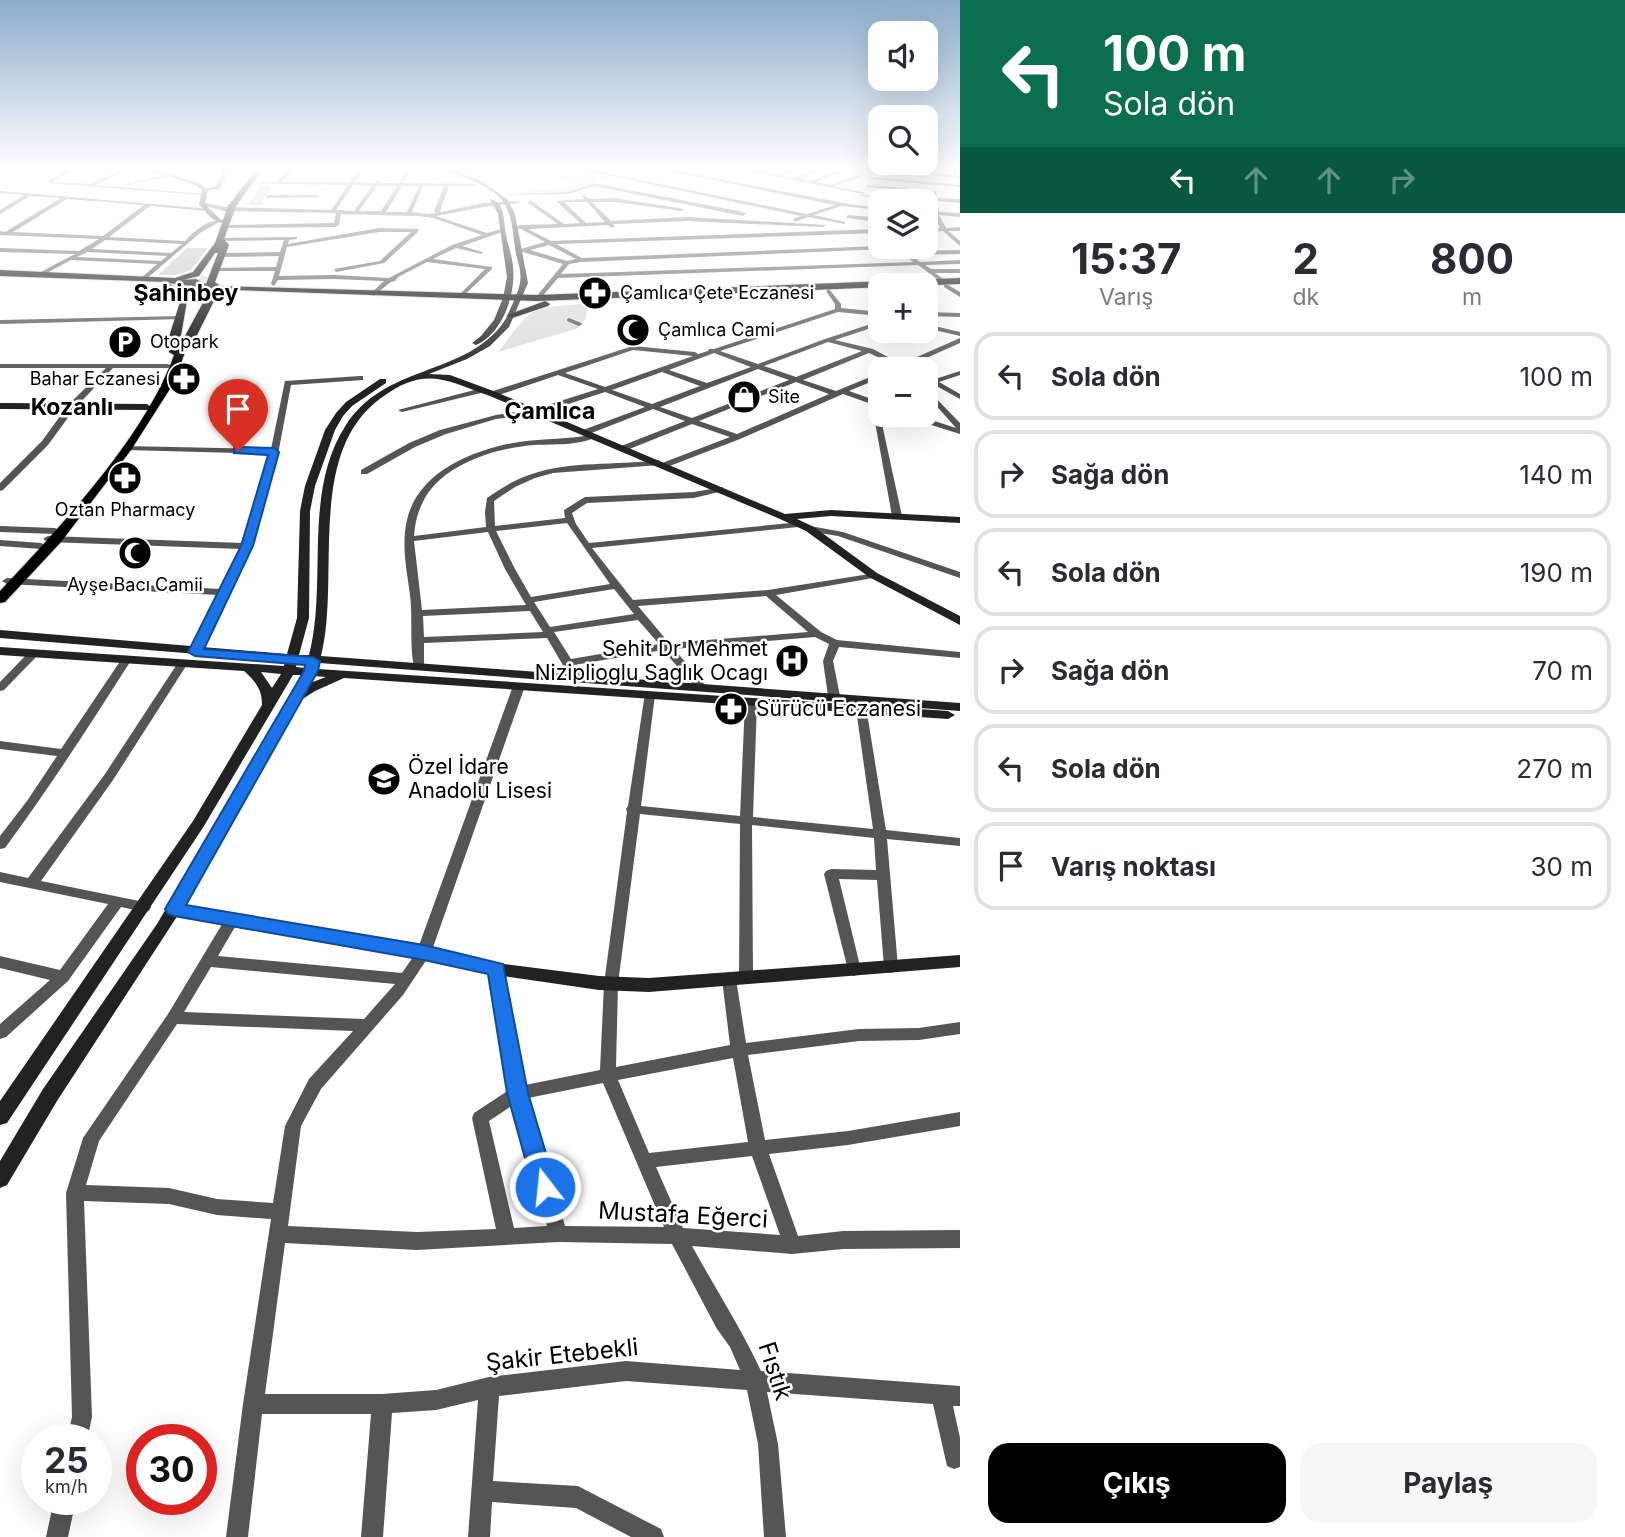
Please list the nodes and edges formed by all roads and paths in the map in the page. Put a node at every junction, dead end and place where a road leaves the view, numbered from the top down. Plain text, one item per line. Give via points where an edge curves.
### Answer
1 (77, 238) edge
2 (189, 238) edge
3 (240, 238) edge
4 (286, 238) edge
5 (409, 238) edge
6 (475, 238) edge
7 (504, 238) edge
8 (519, 238) edge
9 (538, 238) edge
10 (580, 238) edge
11 (664, 238) joint
12 (674, 238) edge
13 (103, 239) junction
14 (624, 239) joint
15 (221, 240) junction
16 (583, 241) junction
17 (184, 242) junction
18 (548, 243) junction
19 (960, 244) edge
20 (938, 245) edge
21 (454, 246) junction
22 (868, 248) edge
23 (0, 250) edge
24 (521, 250) junction
25 (80, 251) junction
26 (480, 253) dead end
27 (938, 253) edge
28 (960, 253) edge
29 (282, 254) junction
30 (173, 255) junction
31 (221, 255) junction
32 (68, 258) junction
33 (597, 258) junction
34 (913, 259) edge
35 (428, 260) junction
36 (581, 260) junction
37 (960, 261) edge
38 (567, 262) junction
39 (162, 263) junction
40 (919, 263) junction
41 (278, 269) junction
42 (215, 270) junction
43 (336, 270) dead end
44 (930, 271) junction
45 (960, 271) edge
46 (0, 275) edge
47 (39, 275) junction
48 (201, 275) junction
49 (555, 276) junction
50 (574, 276) junction
51 (604, 276) junction
52 (276, 278) junction
53 (143, 279) junction
54 (393, 280) junction
55 (168, 282) junction
56 (510, 284) junction
57 (945, 284) junction
58 (960, 284) edge
59 (938, 285) edge
60 (868, 288) edge
61 (220, 289) junction
62 (272, 290) junction
63 (829, 290) junction
64 (203, 293) junction
65 (374, 293) junction
66 (462, 295) junction
67 (960, 295) edge
68 (473, 296) junction
69 (615, 296) junction
70 (577, 297) junction
71 (538, 298) junction
72 (518, 299) junction
73 (503, 301) junction
74 (566, 302) junction
75 (838, 310) junction
76 (868, 313) edge
77 (938, 314) edge
78 (512, 315) junction
79 (960, 315) edge
80 (180, 318) junction
81 (569, 320) dead end
82 (0, 322) edge
83 (579, 324) dead end
84 (868, 327) edge
85 (938, 329) edge
86 (960, 334) edge
87 (827, 340) junction
88 (960, 340) edge
89 (178, 350) junction
90 (711, 350) junction
91 (871, 350) junction
92 (698, 354) junction
93 (882, 357) edge
94 (924, 357) edge
95 (440, 365) junction
96 (0, 366) edge
97 (168, 366) junction
98 (758, 367) junction
99 (110, 368) junction
100 (660, 369) junction
101 (559, 373) junction
102 (960, 373) edge
103 (410, 377) junction
104 (447, 377) junction
105 (360, 378) dead end
106 (797, 379) junction
107 (868, 380) edge
108 (938, 381) edge
109 (707, 386) junction
110 (604, 389) junction
111 (938, 389) edge
112 (482, 390) junction
113 (839, 393) junction
114 (493, 394) junction
115 (960, 397) edge
116 (868, 401) edge
117 (938, 404) edge
118 (0, 406) edge
119 (72, 406) junction
120 (652, 406) junction
121 (147, 407) junction
122 (402, 410) dead end
123 (535, 412) junction
124 (695, 420) junction
125 (938, 424) edge
126 (879, 427) edge
127 (960, 430) edge
128 (590, 434) junction
129 (737, 437) junction
130 (624, 448) junction
131 (127, 449) junction
132 (274, 452) junction
133 (661, 464) junction
134 (364, 472) dead end
135 (0, 488) edge
136 (720, 489) junction
137 (897, 516) junction
138 (784, 517) junction
139 (567, 520) junction
140 (960, 520) edge
141 (798, 524) junction
142 (0, 529) edge
143 (810, 529) junction
144 (491, 530) junction
145 (50, 539) junction
146 (409, 539) junction
147 (0, 542) edge
148 (247, 546) junction
149 (587, 546) junction
150 (873, 575) junction
151 (960, 575) edge
152 (8, 584) edge
153 (617, 586) junction
154 (225, 592) junction
155 (768, 593) junction
156 (0, 598) edge
157 (531, 604) junction
158 (631, 604) junction
159 (418, 613) junction
160 (641, 616) junction
161 (960, 621) edge
162 (550, 632) junction
163 (0, 634) edge
164 (817, 634) junction
165 (319, 638) junction
166 (417, 640) junction
167 (299, 643) junction
168 (835, 643) junction
169 (667, 646) junction
170 (0, 651) edge
171 (195, 652) junction
172 (34, 653) junction
173 (960, 655) edge
174 (264, 657) junction
175 (127, 659) junction
176 (183, 663) junction
177 (568, 663) junction
178 (292, 664) junction
179 (312, 666) junction
180 (247, 667) junction
181 (419, 667) junction
182 (349, 668) junction
183 (575, 677) junction
184 (519, 686) junction
185 (700, 686) junction
186 (0, 688) edge
187 (649, 695) junction
188 (834, 696) junction
189 (294, 700) junction
190 (751, 702) junction
191 (268, 705) junction
192 (960, 707) edge
193 (862, 709) junction
194 (960, 716) edge
195 (0, 745) edge
196 (65, 753) junction
197 (632, 809) junction
198 (746, 822) junction
199 (880, 835) junction
200 (960, 842) edge
201 (0, 845) edge
202 (883, 876) junction
203 (0, 877) edge
204 (32, 883) junction
205 (118, 901) junction
206 (144, 907) junction
207 (174, 909) junction
208 (232, 920) junction
209 (424, 953) junction
210 (207, 961) junction
211 (960, 961) edge
212 (0, 962) edge
213 (891, 967) junction
214 (496, 969) junction
215 (854, 970) junction
216 (63, 977) junction
217 (747, 978) junction
218 (406, 979) junction
219 (729, 979) junction
220 (611, 984) junction
221 (173, 1018) junction
222 (366, 1025) junction
223 (960, 1028) edge
224 (0, 1032) edge
225 (738, 1050) junction
226 (608, 1077) junction
227 (518, 1093) junction
228 (1, 1114) edge
229 (960, 1119) edge
230 (758, 1148) junction
231 (643, 1161) junction
232 (0, 1179) edge
233 (75, 1193) junction
234 (281, 1212) junction
235 (278, 1234) junction
236 (558, 1234) junction
237 (507, 1235) junction
238 (677, 1236) junction
239 (960, 1239) edge
240 (792, 1245) junction
241 (755, 1380) junction
242 (489, 1387) junction
243 (951, 1395) edge
244 (253, 1404) junction
245 (382, 1404) junction
246 (80, 1424) edge
247 (954, 1459) dead end
248 (482, 1491) junction
249 (62, 1515) edge
250 (57, 1537) edge
251 (237, 1537) edge
252 (372, 1537) edge
253 (479, 1537) edge
254 (653, 1537) edge
255 (775, 1537) edge

1 - 13 street
2 - 17 street
3 - 15 street
4 - 29 street
5 - 43 street via 382,262
6 - 21 street
7 - 56 main road
8 - 24 main road
9 - 18 street
10 - 16 street
11 - 12 street
11 - 14 street
13 - 17 street
13 - 25 street
14 - 16 street
15 - 31 main road via 225,246
15 - 48 main road
16 - 18 street
16 - 33 street
17 - 30 street
18 - 24 street
18 - 36 street
19 - 20 street
21 - 26 street
21 - 35 street
22 - 33 street
23 - 25 street
24 - 38 street
24 - 72 main road via 525,281
25 - 30 street
25 - 32 street
27 - 28 street
29 - 31 street
29 - 41 street
30 - 39 street
31 - 42 main road
32 - 39 street
32 - 47 street
33 - 36 street
33 - 51 street
34 - 40 street
35 - 54 street
35 - 66 street via 490,268
36 - 38 street
37 - 40 street
38 - 49 street
39 - 53 street
40 - 44 street
40 - 51 street
41 - 42 street
41 - 52 street
42 - 61 main road via 210,283
44 - 45 street
44 - 57 street
46 - 47 main road
46 - 55 main road
47 - 53 main road
48 - 55 main road
48 - 64 main road
49 - 50 street
49 - 71 street
50 - 51 street
50 - 70 street
51 - 69 street
52 - 54 street
52 - 62 street
53 - 55 main road
54 - 65 street
55 - 64 main road
55 - 64 main road
55 - 80 main road via 184,295 186,305
56 - 68 main road
56 - 73 main road
57 - 58 main road
57 - 59 main road
57 - 67 street
57 - 69 main road
60 - 63 main road
61 - 62 main road
61 - 64 main road
62 - 65 main road
63 - 74 main road
63 - 75 street
64 - 65 main road
64 - 89 main road
65 - 66 main road
65 - 73 main road
66 - 68 main road
68 - 73 main road
69 - 70 main road
70 - 71 main road
71 - 72 main road
72 - 73 main road
72 - 74 main road
72 - 78 main road
73 - 167 main road via 492,329 482,340 386,380 349,404 330,430 305,511
74 - 78 main road via 536,305
75 - 76 street
75 - 90 street
77 - 79 street
78 - 95 main road via 493,342
80 - 82 street
80 - 89 main road via 173,337
81 - 83 street
84 - 87 street
85 - 86 street
87 - 91 street
87 - 98 street
88 - 94 street
89 - 97 main road
89 - 131 main road via 164,390
90 - 92 street
90 - 98 street
91 - 93 street
91 - 106 street
92 - 100 street
92 - 101 street via 633,348
95 - 103 main road
95 - 104 main road
96 - 99 street
97 - 99 street
97 - 121 main road
98 - 106 street
98 - 109 street
99 - 119 street
100 - 109 street
100 - 110 street
101 - 110 street
101 - 114 street
102 - 108 street
103 - 104 main road
103 - 165 main road via 361,409 348,429 330,477
104 - 112 main road
105 - 132 street via 288,383
106 - 113 street
106 - 124 street
107 - 113 street
109 - 120 street
110 - 120 street
110 - 123 street
111 - 115 street
112 - 114 main road
112 - 122 street
113 - 116 street
113 - 129 street
114 - 123 main road
117 - 127 street
118 - 119 main road
119 - 121 main road
119 - 135 street via 53,434
120 - 124 street
120 - 128 street
121 - 145 main road
123 - 128 main road
123 - 134 street via 436,433
124 - 129 street
124 - 130 street
125 - 127 street
126 - 137 street
128 - 130 main road
128 - 146 street via 564,442 510,446 456,466 432,480 420,494
129 - 133 street
130 - 133 main road
131 - 132 street
131 - 145 main road
132 - 148 street
133 - 136 main road
133 - 144 street via 572,466 526,478 490,500
136 - 138 main road
136 - 139 street via 694,495 585,500 567,512
137 - 138 main road via 831,513
137 - 140 main road
138 - 141 main road
139 - 144 street
139 - 149 street
141 - 143 main road
141 - 149 street
142 - 145 street
143 - 150 main road
143 - 151 street via 840,534
144 - 146 street
144 - 157 street
145 - 147 street
145 - 148 street
145 - 152 main road
146 - 159 street
148 - 154 street
149 - 153 street
150 - 155 street
150 - 161 main road
152 - 154 street
152 - 156 main road
153 - 157 street
153 - 158 street
154 - 171 street
155 - 158 street
155 - 164 street
157 - 159 street
157 - 162 street
158 - 160 street
159 - 166 street
160 - 162 street
160 - 169 street
162 - 166 street
162 - 177 street
163 - 171 main road
164 - 168 street
164 - 169 street
165 - 179 main road
165 - 182 main road
166 - 181 street
167 - 174 main road
167 - 178 main road
168 - 173 street
168 - 188 street via 828,661
169 - 177 street
169 - 185 street
170 - 172 main road
171 - 174 main road
172 - 175 main road
172 - 186 street
174 - 178 main road
175 - 176 main road
175 - 196 street
176 - 180 main road
176 - 204 street via 109,778
177 - 183 street
178 - 179 main road
178 - 180 main road
178 - 191 main road
179 - 182 main road
179 - 189 main road
180 - 191 main road via 264,681 270,694
181 - 182 main road
181 - 183 main road
182 - 184 main road
182 - 189 main road
183 - 185 main road
184 - 187 main road
184 - 209 street
185 - 188 main road
187 - 190 main road
187 - 197 street
188 - 192 main road
189 - 207 main road
190 - 193 main road
190 - 198 street
191 - 206 main road
193 - 194 main road
193 - 199 street
195 - 196 street
196 - 201 street
197 - 198 street
197 - 220 street
198 - 199 street
198 - 217 street
199 - 200 street
199 - 202 street
202 - 213 street
202 - 215 street via 831,874
203 - 204 street
204 - 205 street
205 - 206 street
205 - 216 street
206 - 228 main road
207 - 208 main road
207 - 232 main road
208 - 209 main road
208 - 210 street
209 - 214 main road
209 - 218 street
210 - 218 street
210 - 221 street
211 - 213 main road
212 - 216 street
213 - 215 main road
214 - 220 main road
214 - 227 street
215 - 217 main road
216 - 224 street
217 - 219 main road
218 - 222 street
219 - 220 main road
219 - 225 street
220 - 226 street
221 - 222 street
221 - 233 street via 91,1138
222 - 234 street via 315,1084 293,1126
223 - 225 street
225 - 226 street
225 - 230 street
226 - 227 street
226 - 231 street, Fıstık
227 - 236 street
227 - 237 street via 480,1118
229 - 230 street
230 - 231 street
230 - 240 street
231 - 238 street, Fıstık
233 - 234 street via 169,1196 217,1207
233 - 246 street
234 - 235 street
235 - 237 street, Mustafa Eğerci via 417,1241
235 - 244 street
236 - 237 street, Mustafa Eğerci
236 - 238 street, Mustafa Eğerci
238 - 240 street, Mustafa Eğerci
238 - 241 street, Fıstık
239 - 240 street, Mustafa Eğerci
241 - 242 street, Şakir Etebekli via 626,1371
241 - 243 street, Şakir Etebekli
241 - 255 street, Fıstık via 768,1444
242 - 245 street, Şakir Etebekli via 436,1400
242 - 248 street
243 - 247 street
244 - 245 street, Şakir Etebekli
244 - 251 street
245 - 252 street
248 - 253 street
248 - 254 street via 578,1497
249 - 250 street

